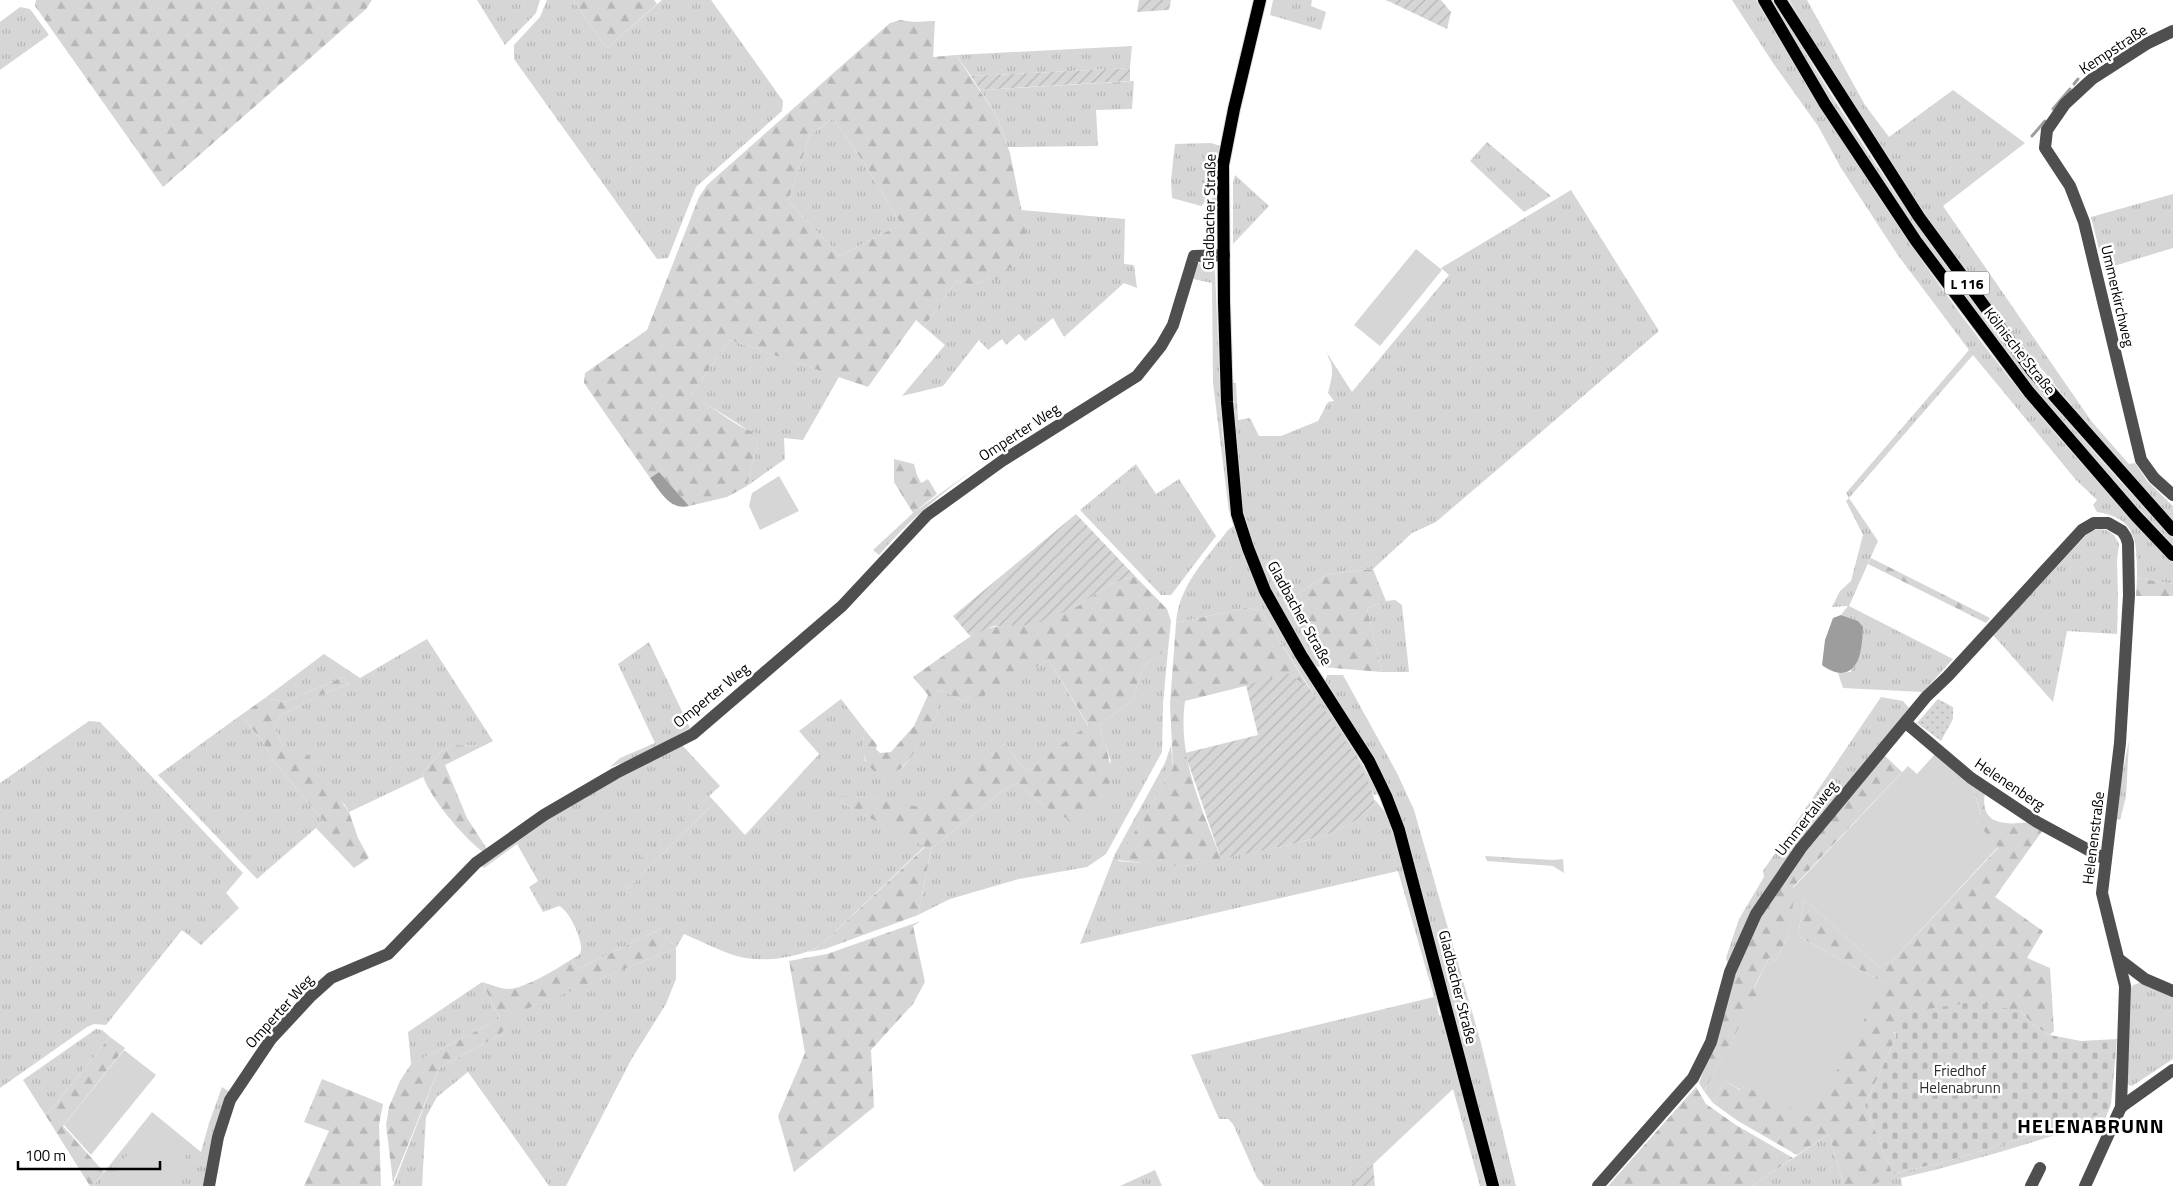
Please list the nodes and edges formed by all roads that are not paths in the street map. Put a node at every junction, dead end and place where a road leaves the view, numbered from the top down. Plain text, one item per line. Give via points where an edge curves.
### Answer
1 (1260, 0) edge
2 (1764, 0) edge
3 (1780, 0) edge
4 (2173, 32) edge
5 (2045, 148) joint
6 (1224, 254) junction
7 (2173, 495) edge
8 (2108, 523) joint
9 (2173, 530) edge
10 (2173, 555) edge
11 (1906, 723) junction
12 (2105, 859) junction
13 (2120, 960) junction
14 (2173, 991) edge
15 (2173, 1070) edge
16 (2121, 1107) junction
17 (2040, 1168) dead end
18 (209, 1186) edge
19 (1493, 1186) edge
20 (1598, 1186) edge
21 (2031, 1186) edge
22 (2085, 1186) edge

1 - 6 main road, Gladbacher Straße via 1223,165
2 - 10 main road, Kölnische Straße / L 116 via 1825,104 1916,241 2029,392
3 - 9 main road, Kölnische Straße / L 116 via 1919,217 2032,371
4 - 5 street, Kempstraße via 2141,48 2092,80 2065,104 2047,130
5 - 7 street, Ummerkirchweg via 2070,186 2084,222 2141,460 2154,478
6 - 18 street, Omperter Weg via 1194,256 1173,325 1137,376 1002,461 926,515 842,606 693,734 616,773 544,815 476,863 388,954 331,978 271,1039 230,1100 218,1137
6 - 19 main road, Gladbacher Straße via 1227,402 1237,514 1265,591 1301,656 1369,761 1396,822
8 - 11 street, Ummertalweg via 2094,523 2082,530 1926,697
8 - 12 street, Helenenstraße via 2122,531 2128,544 2129,595 2120,742
11 - 12 street, Helenenberg via 1971,778 2037,822
11 - 20 street, Ummertalweg via 1875,756 1801,848 1756,914 1730,972 1711,1042 1693,1078
12 - 13 street, Helenenstraße via 2102,893
13 - 14 street via 2146,979
13 - 16 street, Helenenstraße via 2125,986
15 - 16 street
16 - 22 street, Helenenstraße
17 - 21 street

